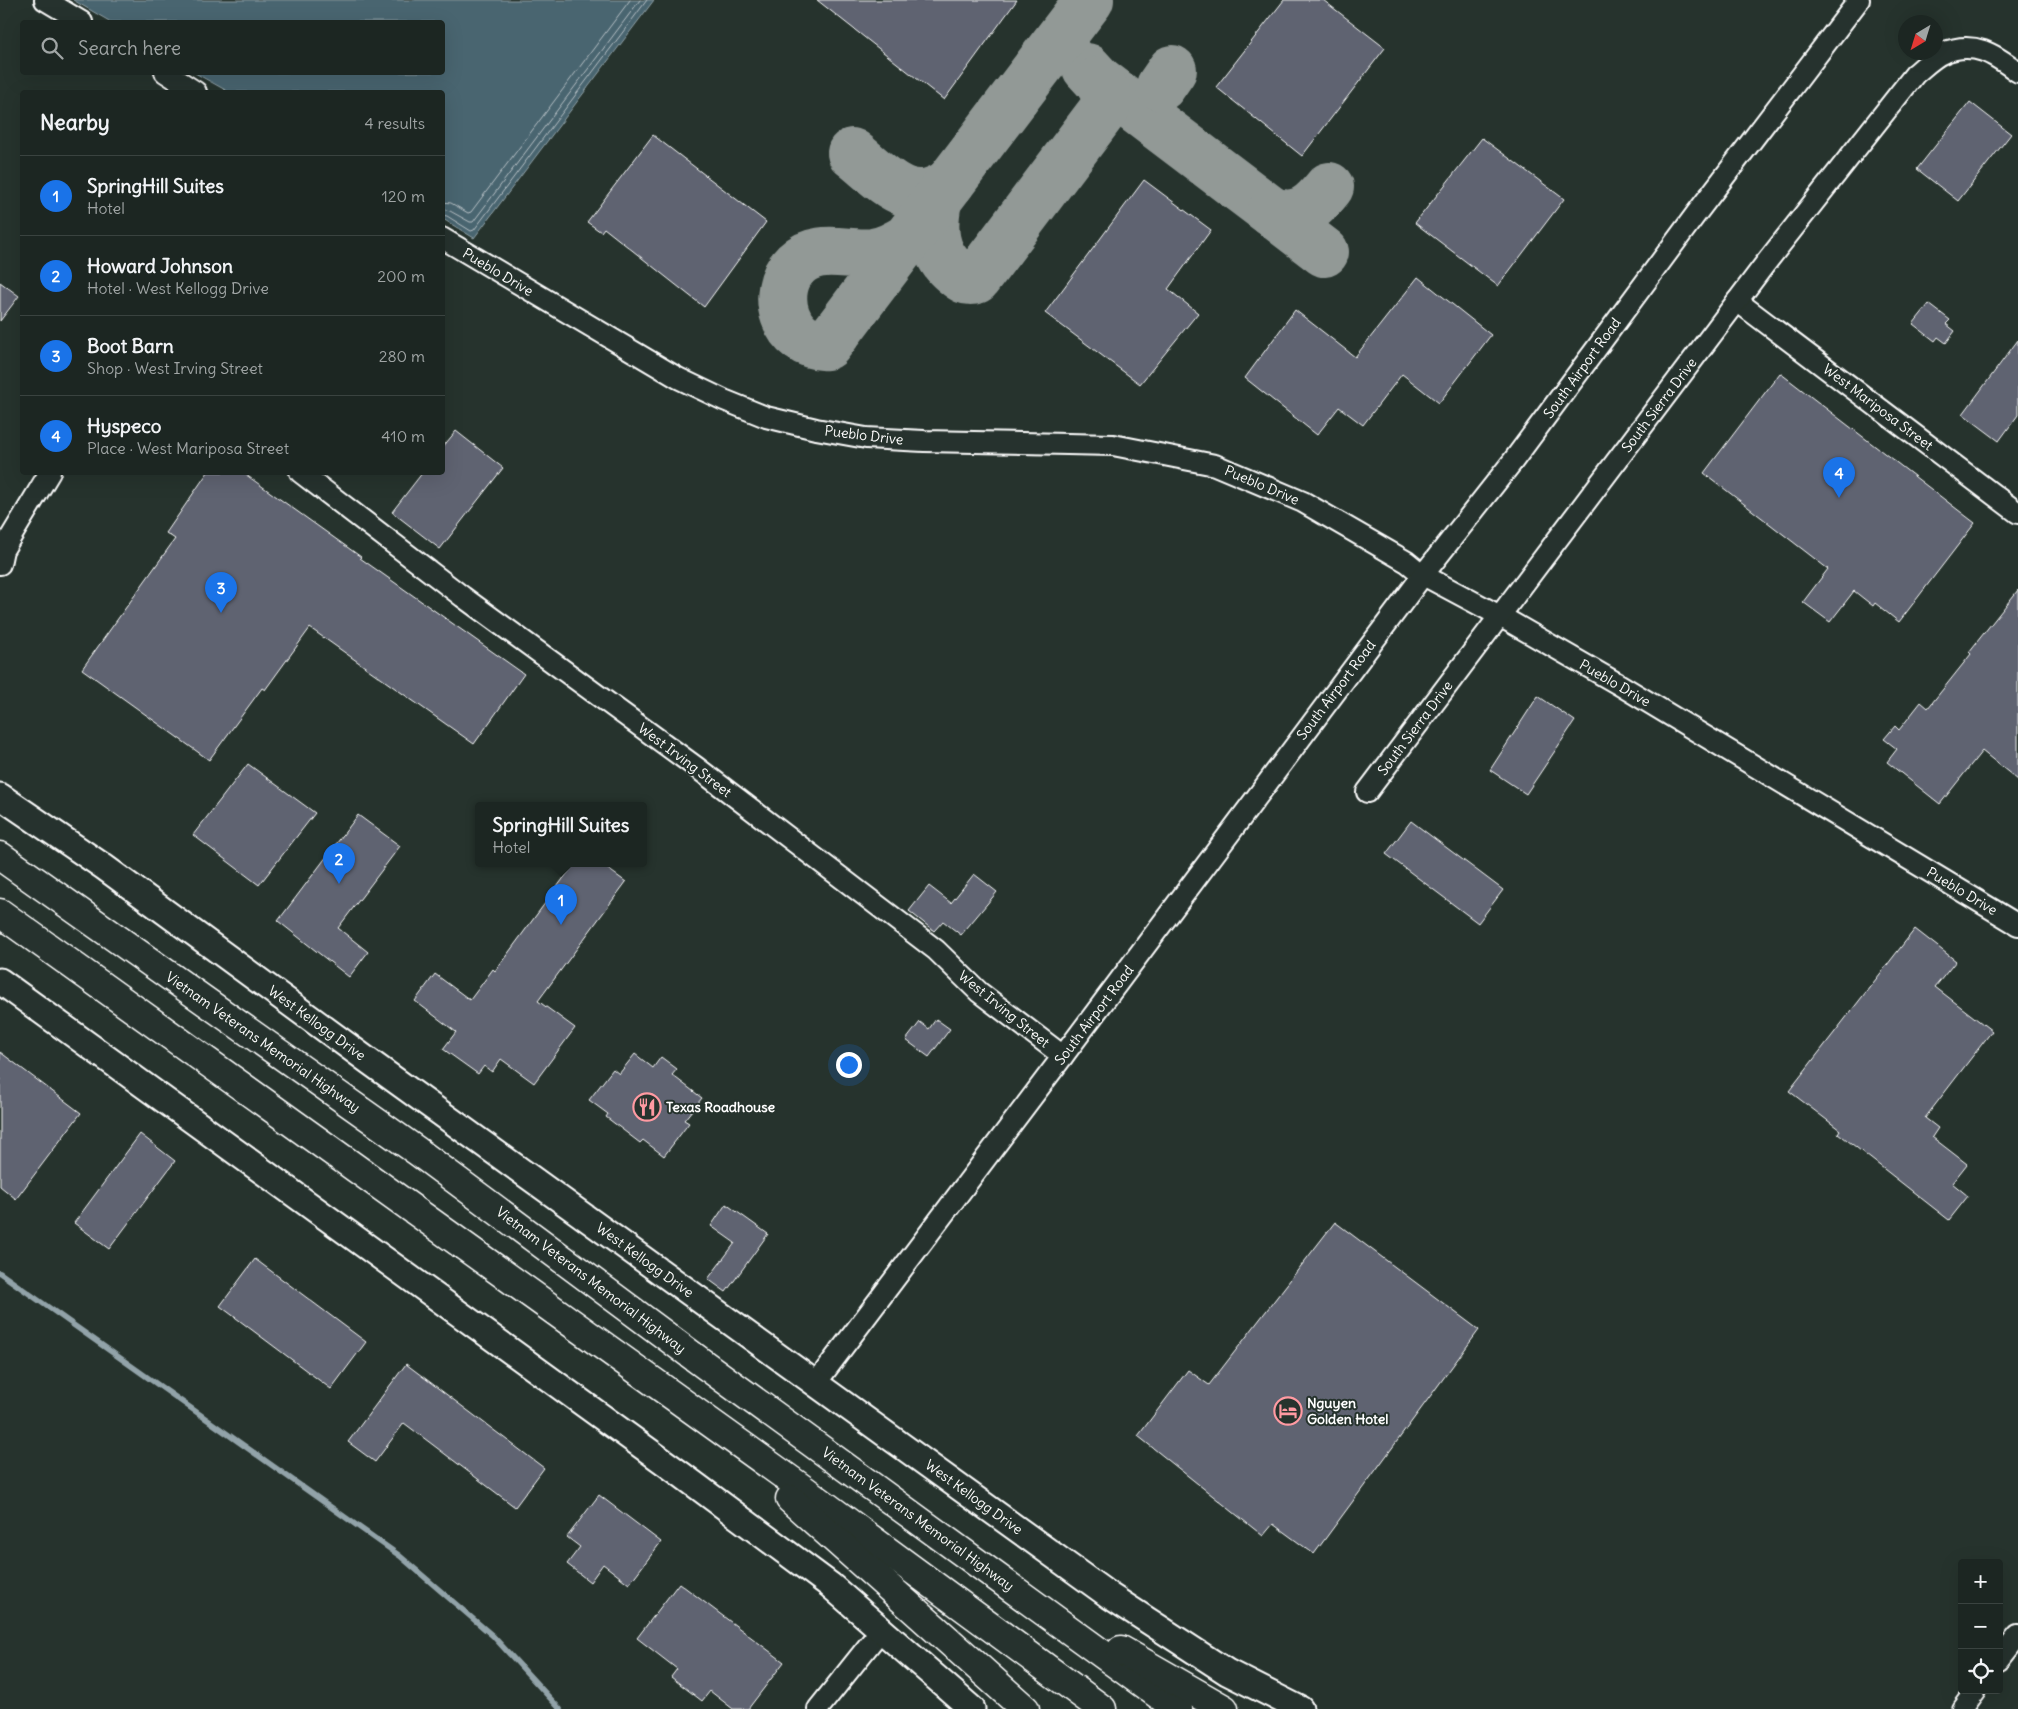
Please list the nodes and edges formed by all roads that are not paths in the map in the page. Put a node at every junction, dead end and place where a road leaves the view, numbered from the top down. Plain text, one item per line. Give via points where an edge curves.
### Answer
1 (45, 0) edge
2 (1859, 0) edge
3 (79, 20) edge
4 (2018, 72) edge
5 (169, 75) edge
6 (193, 90) edge
7 (445, 240) edge
8 (1737, 301) junction
9 (48, 475) edge
10 (304, 475) edge
11 (2018, 513) edge
12 (1, 556) edge
13 (1423, 575) junction
14 (1500, 616) junction
15 (1367, 792) dead end
16 (4, 800) edge
17 (0, 856) edge
18 (0, 913) edge
19 (2018, 925) edge
20 (0, 981) edge
21 (1063, 1056) junction
22 (816, 1382) junction
23 (660, 1386) junction
24 (1038, 1606) junction
25 (881, 1630) junction
26 (2018, 1636) edge
27 (2003, 1655) edge
28 (1973, 1694) edge
29 (818, 1709) edge
30 (972, 1709) edge
31 (1025, 1709) edge
32 (1102, 1709) edge
33 (1178, 1709) edge
34 (1224, 1709) edge
35 (1300, 1709) edge
36 (1962, 1709) edge

1 - 3 street
2 - 13 street, South Airport Road via 1513,461
4 - 8 street, South Sierra Drive via 1998,58 1973,47 1942,53 1915,74
5 - 6 street
7 - 13 street, Pueblo Drive via 678,378 766,416 866,438 1113,445 1215,464 1303,502 1407,562
8 - 11 street, West Mariposa Street
8 - 14 street, South Sierra Drive
9 - 12 street
10 - 21 street, West Irving Street via 936,950 979,992
13 - 14 street, Pueblo Drive
13 - 21 street, South Airport Road
14 - 15 street, South Sierra Drive
14 - 19 street, Pueblo Drive
16 - 22 main road, West Kellogg Drive via 104,867
17 - 24 highway, Vietnam Veterans Memorial Highway via 417,1151
18 - 23 highway
20 - 25 main road via 682,1475 830,1585
21 - 22 street, South Airport Road
22 - 35 main road, West Kellogg Drive via 1110,1596 1226,1672
23 - 31 highway
23 - 32 highway
24 - 33 highway, Vietnam Veterans Memorial Highway
24 - 34 highway
25 - 29 street
25 - 30 main road
26 - 27 street
28 - 36 street

